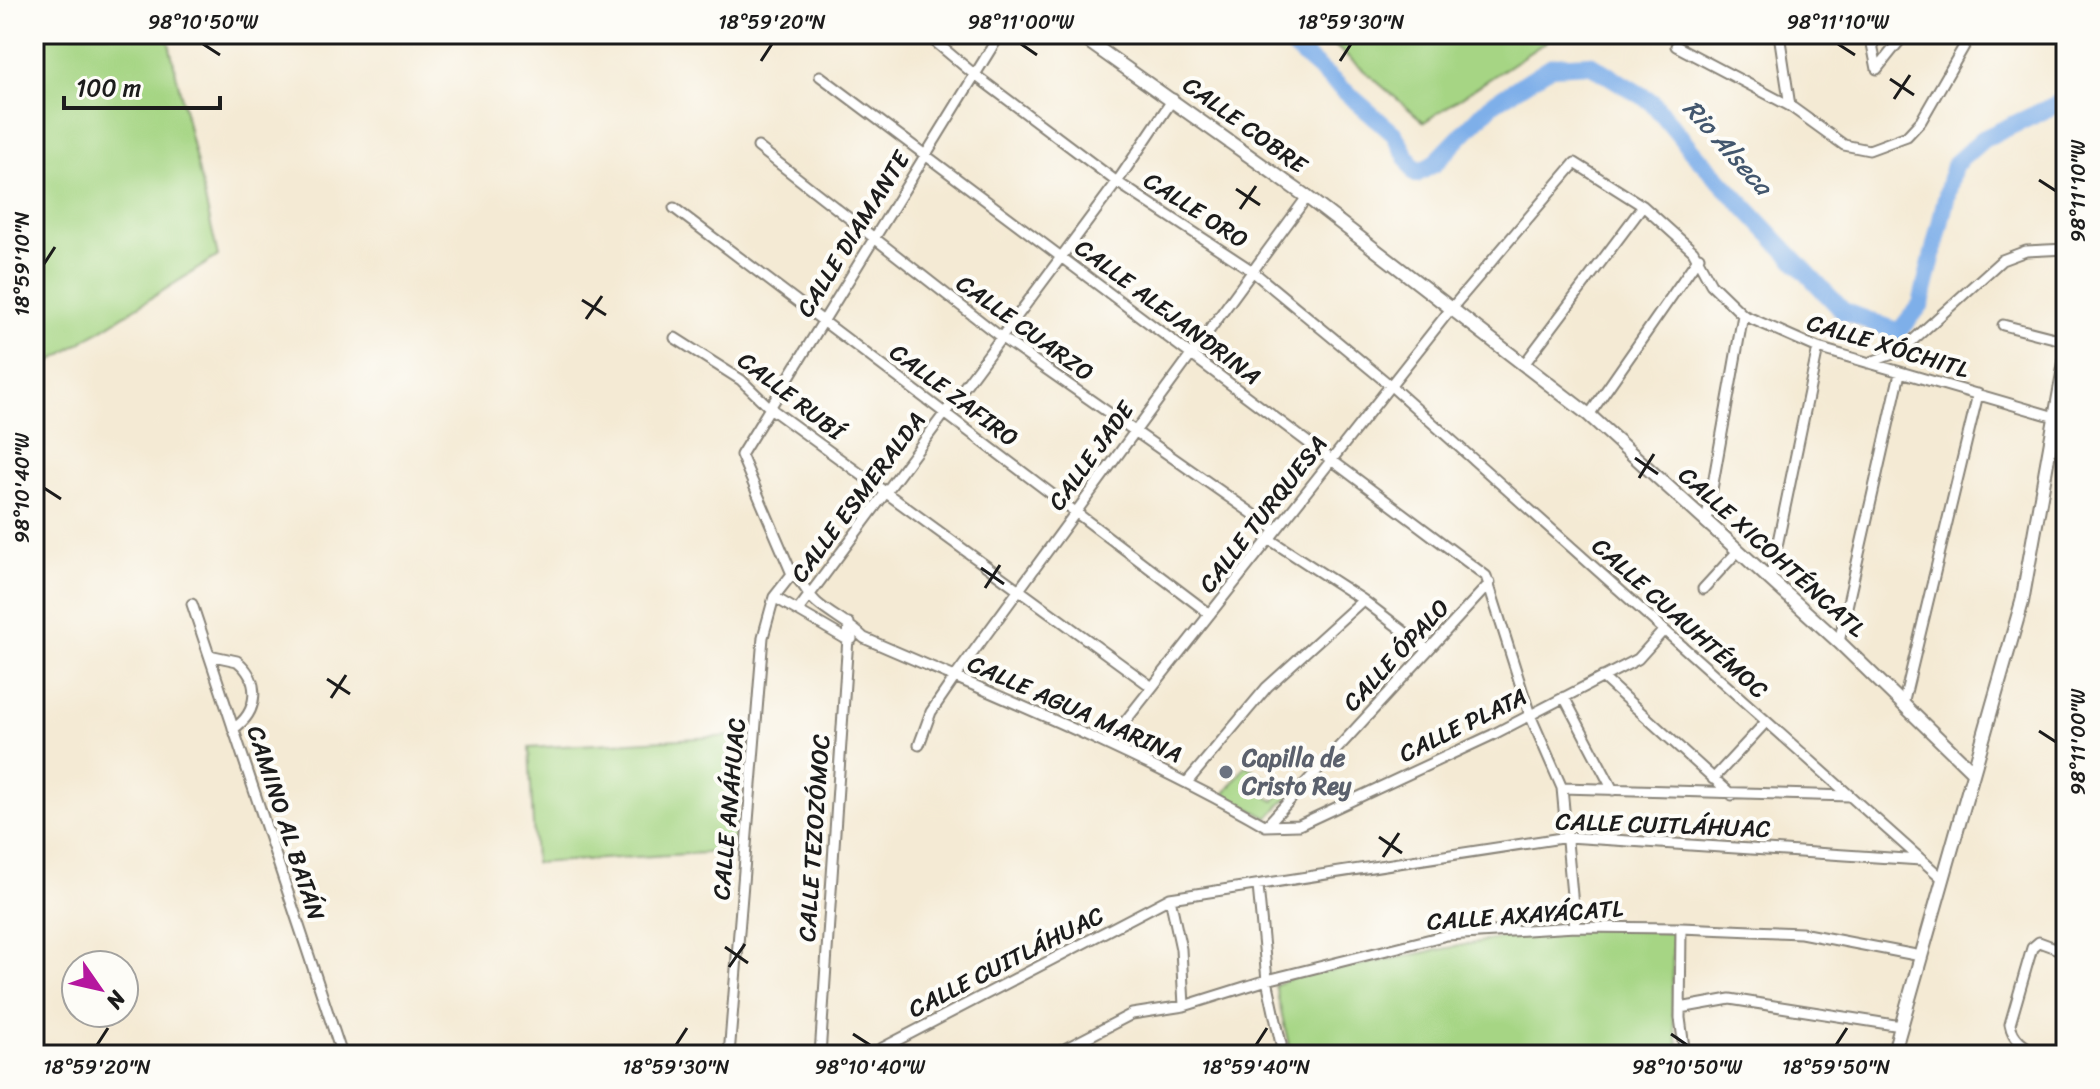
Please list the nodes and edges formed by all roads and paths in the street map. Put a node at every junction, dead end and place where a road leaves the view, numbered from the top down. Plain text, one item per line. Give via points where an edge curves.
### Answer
1 (926, 34) edge
2 (1000, 34) edge
3 (1078, 34) edge
4 (1779, 34) edge
5 (1870, 34) edge
6 (1905, 34) edge
7 (1971, 34) edge
8 (1676, 46) dead end
9 (975, 75) junction
10 (820, 76) dead end
11 (1173, 99) junction
12 (1790, 106) junction
13 (758, 147) dead end
14 (925, 156) junction
15 (1580, 165) joint
16 (1117, 182) junction
17 (1307, 197) junction
18 (1643, 206) junction
19 (674, 208) dead end
20 (874, 238) junction
21 (2066, 249) edge
22 (1699, 257) junction
23 (1061, 258) junction
24 (1251, 270) junction
25 (1450, 310) junction
26 (1743, 315) junction
27 (824, 321) junction
28 (2003, 325) dead end
29 (675, 338) dead end
30 (1002, 338) junction
31 (2066, 341) edge
32 (1818, 348) junction
33 (1191, 354) junction
34 (2066, 357) edge
35 (1525, 363) junction
36 (1868, 363) junction
37 (1900, 373) junction
38 (1391, 386) junction
39 (1978, 394) junction
40 (770, 408) junction
41 (945, 413) junction
42 (1589, 415) junction
43 (2055, 417) junction
44 (1134, 431) junction
45 (741, 455) joint
46 (1333, 459) junction
47 (886, 493) junction
48 (1075, 512) junction
49 (1706, 523) junction
50 (1276, 530) junction
51 (1269, 539) junction
52 (1738, 551) junction
53 (792, 574) junction
54 (1770, 580) junction
55 (1490, 583) junction
56 (1703, 589) dead end
57 (1018, 590) junction
58 (810, 595) junction
59 (774, 597) junction
60 (1363, 600) junction
61 (192, 604) dead end
62 (799, 609) junction
63 (1210, 614) junction
64 (849, 623) junction
65 (1664, 630) junction
66 (864, 638) junction
67 (846, 639) junction
68 (1839, 642) junction
69 (1428, 650) junction
70 (209, 655) junction
71 (955, 677) junction
72 (1602, 677) junction
73 (1152, 687) junction
74 (1564, 697) junction
75 (1903, 705) junction
76 (1530, 715) junction
77 (1766, 722) junction
78 (233, 729) junction
79 (1108, 743) junction
80 (919, 745) dead end
81 (1973, 772) junction
82 (1713, 779) junction
83 (1188, 781) junction
84 (1562, 788) junction
85 (1613, 790) junction
86 (1732, 795) junction
87 (1850, 796) junction
88 (1266, 826) junction
89 (2066, 830) edge
90 (1568, 837) junction
91 (2066, 853) edge
92 (1922, 860) junction
93 (1943, 879) junction
94 (1258, 886) junction
95 (1170, 898) junction
96 (1575, 927) junction
97 (1681, 928) junction
98 (2066, 952) edge
99 (1921, 956) junction
100 (1267, 980) junction
101 (1184, 1006) junction
102 (1680, 1008) junction
103 (1901, 1026) junction
104 (1281, 1044) dead end
105 (342, 1055) edge
106 (729, 1055) edge
107 (820, 1055) edge
108 (869, 1055) edge
109 (1053, 1055) edge
110 (1685, 1055) edge
111 (1893, 1055) edge
112 (2040, 1055) edge

1 - 9 street, CALLE ORO
2 - 9 street, CALLE DIAMANTE
3 - 11 street, CALLE COBRE
4 - 12 street
5 - 6 street via 1877,69
7 - 12 street via 1921,121 1889,145 1869,150 1844,145
8 - 12 street
9 - 14 street, CALLE DIAMANTE
9 - 16 street, CALLE ORO
10 - 14 street, CALLE ALEJANDRINA
11 - 16 street, CALLE ESMERALDA
11 - 17 street, CALLE COBRE
13 - 20 street, CALLE CUARZO
14 - 20 street, CALLE DIAMANTE
14 - 23 street, CALLE ALEJANDRINA
15 - 18 street, CALLE XÓCHITL
15 - 25 street, CALLE TURQUESA via 1570,166
16 - 23 street, CALLE ESMERALDA
16 - 24 street, CALLE ORO
17 - 24 street, CALLE JADE
17 - 25 street, CALLE XICOHTÉNCATL
18 - 22 street, CALLE XÓCHITL
18 - 35 street
19 - 27 street, CALLE ZAFIRO
20 - 27 street, CALLE DIAMANTE
20 - 30 street, CALLE CUARZO
21 - 36 street via 2026,251 2002,260 1901,351
22 - 26 street, CALLE XÓCHITL via 1711,284
22 - 42 street
23 - 30 street, CALLE ESMERALDA
23 - 33 street, CALLE ALEJANDRINA
24 - 33 street, CALLE JADE
24 - 38 street, CALLE ORO
25 - 35 street, CALLE XICOHTÉNCATL
25 - 38 street, CALLE TURQUESA
26 - 32 street, CALLE XÓCHITL
26 - 49 street
27 - 40 street, CALLE DIAMANTE
27 - 41 street, CALLE ZAFIRO
28 - 31 street
29 - 40 street, CALLE RUBÍ via 741,380
30 - 41 street, CALLE ESMERALDA
30 - 44 street, CALLE CUARZO
32 - 36 street, CALLE XÓCHITL
32 - 54 street
33 - 44 street, CALLE JADE
33 - 46 street, CALLE ALEJANDRINA
34 - 43 street
35 - 42 street, CALLE XICOHTÉNCATL
36 - 37 street, CALLE XÓCHITL
37 - 39 street, CALLE XÓCHITL
37 - 68 street
38 - 46 street, CALLE TURQUESA
38 - 65 street, CALLE CUAUHTÉMOC
39 - 43 street, CALLE XÓCHITL
39 - 75 street
40 - 45 street, CALLE DIAMANTE
40 - 47 street, CALLE RUBÍ
41 - 47 street, CALLE ESMERALDA
41 - 48 street, CALLE ZAFIRO
42 - 49 street, CALLE XICOHTÉNCATL
43 - 81 street via 2022,602
44 - 48 street, CALLE JADE
44 - 50 street, CALLE CUARZO
45 - 53 street, CALLE AGUA MARINA
46 - 50 street, CALLE TURQUESA
46 - 55 street, CALLE ALEJANDRINA via 1481,570
47 - 57 street, CALLE RUBÍ
47 - 58 street, CALLE ESMERALDA
48 - 57 street, CALLE JADE
48 - 63 street, CALLE ZAFIRO
49 - 52 street, CALLE XICOHTÉNCATL
50 - 51 street, CALLE TURQUESA
51 - 60 street
51 - 63 street, CALLE TURQUESA
52 - 54 street, CALLE XICOHTÉNCATL
52 - 56 street
53 - 58 street, CALLE AGUA MARINA
53 - 59 street, CALLE ANÁHUAC
54 - 68 street, CALLE XICOHTÉNCATL
55 - 69 street, CALLE ÓPALO
55 - 76 street
57 - 71 street, CALLE JADE
57 - 73 street, CALLE RUBÍ
58 - 62 street, CALLE ESMERALDA
58 - 64 street, CALLE AGUA MARINA
59 - 62 street
59 - 106 street, CALLE ANÁHUAC via 763,637
60 - 69 street
60 - 83 street via 1267,687
61 - 70 street, CAMINO AL BATÁN
62 - 67 street
63 - 73 street, CALLE TURQUESA
64 - 66 street, CALLE AGUA MARINA
64 - 67 street, CALLE TEZOZÓMOC
65 - 72 street, CALLE PLATA via 1638,659
65 - 77 street, CALLE CUAUHTÉMOC
66 - 67 street, CALLE AGUA MARINA
66 - 71 street, CALLE AGUA MARINA
67 - 107 street, CALLE TEZOZÓMOC
68 - 75 street, CALLE XICOHTÉNCATL
69 - 88 street, CALLE ÓPALO
70 - 78 street, CAMINO AL BATÁN
70 - 78 street via 237,661 254,685 249,714
71 - 79 street, CALLE AGUA MARINA
71 - 80 street, CALLE JADE via 931,712
72 - 74 street, CALLE PLATA
72 - 82 street
73 - 79 street, CALLE TURQUESA
74 - 76 street, CALLE PLATA
74 - 85 street
75 - 81 street, CALLE XICOHTÉNCATL
76 - 84 street
76 - 88 street, CALLE PLATA via 1299,825
77 - 82 street
77 - 87 street, CALLE CUAUHTÉMOC
78 - 105 street, CAMINO AL BATÁN
79 - 83 street, CALLE AGUA MARINA
81 - 93 street
82 - 86 street
83 - 88 street, CALLE AGUA MARINA
84 - 85 street
84 - 90 street
85 - 86 street
86 - 87 street
87 - 92 street, CALLE CUAUHTÉMOC
89 - 91 street
90 - 92 street, CALLE CUITLÁHUAC
90 - 94 street, CALLE CUITLÁHUAC
90 - 96 street
92 - 93 street, CALLE CUAUHTÉMOC
93 - 99 street
94 - 95 street, CALLE CUITLÁHUAC
94 - 100 street
95 - 101 street via 1181,949
95 - 108 street, CALLE CUITLÁHUAC
96 - 97 street, CALLE AXAYÁCATL
96 - 100 street, CALLE AXAYÁCATL via 1447,935
97 - 99 street, CALLE AXAYÁCATL via 1801,933
97 - 102 street
98 - 112 street via 2039,942 2032,948 2010,1024 2021,1044
99 - 103 street
100 - 101 street, CALLE AXAYÁCATL
100 - 104 street
101 - 109 street, CALLE AXAYÁCATL via 1132,1014
102 - 103 street via 1730,999
102 - 110 street
103 - 111 street

